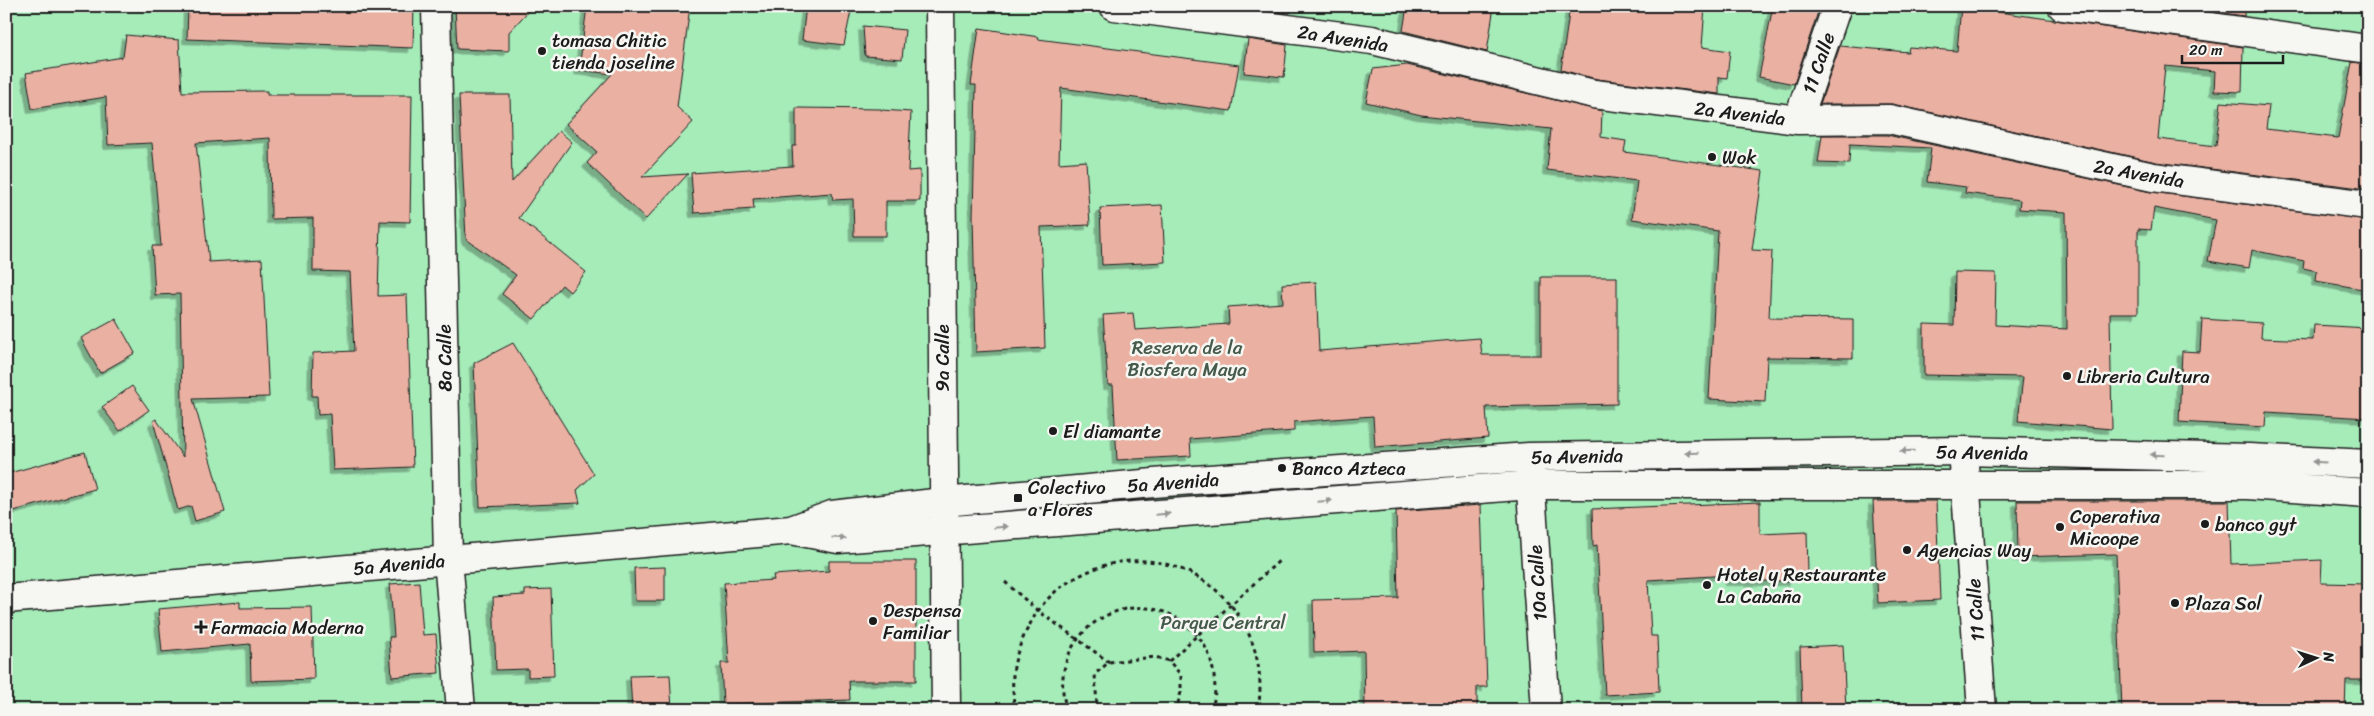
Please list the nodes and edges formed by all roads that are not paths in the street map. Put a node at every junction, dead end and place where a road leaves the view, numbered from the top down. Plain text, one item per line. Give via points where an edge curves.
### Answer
1 (436, 6) edge
2 (940, 6) edge
3 (1114, 6) edge
4 (1837, 6) edge
5 (2062, 6) edge
6 (2368, 49) edge
7 (1798, 120) junction
8 (2368, 205) edge
9 (1962, 451) junction
10 (1723, 453) junction
11 (1529, 457) junction
12 (2248, 458) junction
13 (2368, 464) edge
14 (1965, 483) junction
15 (1531, 484) junction
16 (1723, 484) junction
17 (2247, 485) junction
18 (2368, 493) edge
19 (942, 502) junction
20 (791, 530) junction
21 (943, 532) junction
22 (448, 559) junction
23 (6, 599) edge
24 (461, 710) edge
25 (946, 710) edge
26 (1546, 710) edge
27 (1982, 710) edge

1 - 22 street, 8a Calle
2 - 19 street, 9a Calle
3 - 7 street, 2a Avenida via 1372,40 1594,94
4 - 7 street, 11 Calle
5 - 6 street
7 - 8 street, 2a Avenida via 1889,119 2152,177
9 -> 10 street, 5a Avenida
12 -> 9 street, 5a Avenida
9 - 14 street, 11 Calle
10 -> 11 street, 5a Avenida
10 - 16 street
11 - 15 street, 10a Calle
11 - 19 street, 5a Avenida via 1165,482
13 -> 12 street, 5a Avenida
12 - 17 street
14 - 16 street, 5a Avenida
14 - 17 street, 5a Avenida
14 - 27 street, 11 Calle
15 - 16 street, 5a Avenida
21 -> 15 street, 5a Avenida
15 - 26 street, 10a Calle
17 - 18 street, 5a Avenida
19 - 20 street, 5a Avenida via 832,515
19 - 21 street, 9a Calle
20 -> 21 street, 5a Avenida via 838,539
20 - 22 street, 5a Avenida
21 - 25 street, 9a Calle
22 - 23 street, 5a Avenida
22 - 24 street, 8a Calle

